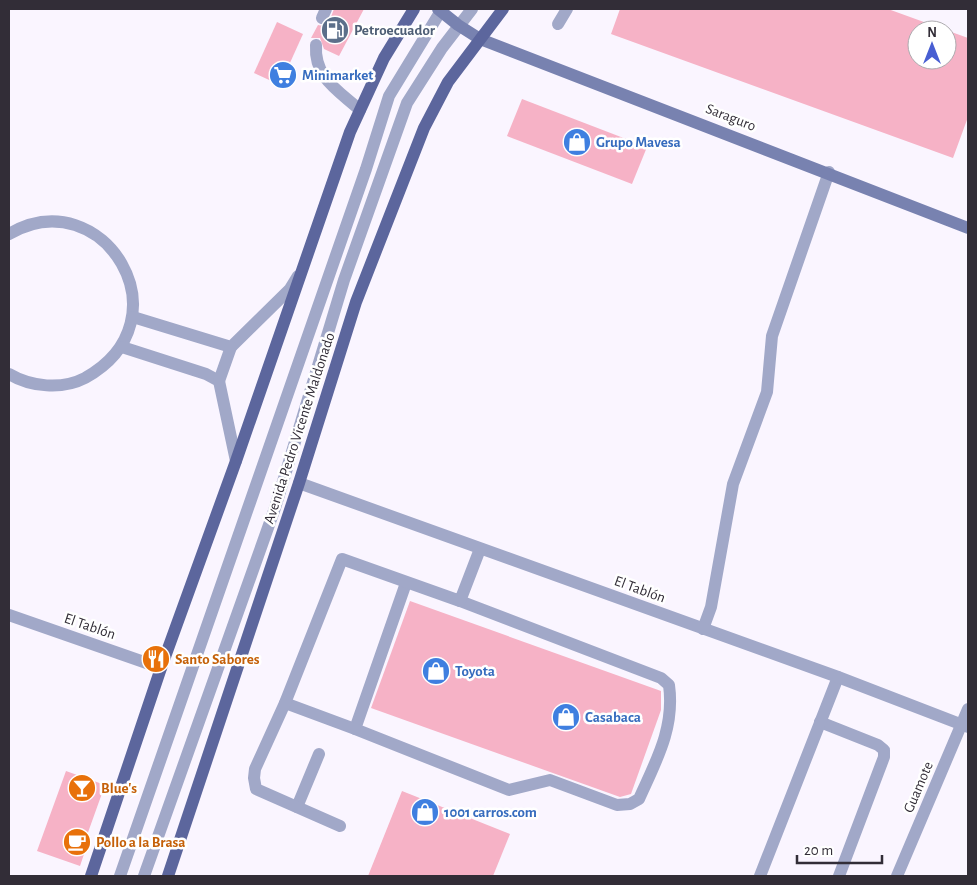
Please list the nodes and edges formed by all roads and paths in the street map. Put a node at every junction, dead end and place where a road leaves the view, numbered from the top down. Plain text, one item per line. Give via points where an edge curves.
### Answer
1 (414, 9) edge
2 (440, 9) edge
3 (472, 9) edge
4 (503, 9) edge
5 (567, 9) edge
6 (558, 24) dead end
7 (458, 25) junction
8 (480, 38) junction
9 (316, 45) dead end
10 (360, 110) junction
11 (829, 172) junction
12 (968, 228) edge
13 (9, 234) edge
14 (302, 270) junction
15 (133, 317) junction
16 (122, 347) junction
17 (230, 347) junction
18 (9, 374) edge
19 (219, 381) junction
20 (236, 461) junction
21 (299, 483) junction
22 (480, 549) junction
23 (406, 583) junction
24 (460, 601) junction
25 (9, 615) edge
26 (703, 629) junction
27 (161, 668) junction
28 (838, 677) junction
29 (285, 703) junction
30 (968, 709) edge
31 (820, 722) junction
32 (965, 726) edge
33 (355, 729) junction
34 (319, 754) dead end
35 (297, 807) junction
36 (340, 826) dead end
37 (91, 876) edge
38 (120, 876) edge
39 (144, 876) edge
40 (168, 876) edge
41 (760, 876) edge
42 (839, 876) edge
43 (897, 876) edge

1 - 10 main road via 384,58
2 - 7 street, Saraguro
2 - 38 street via 389,96
3 - 7 street
4 - 8 main road, Avenida Pedro Vicente Maldonado
5 - 6 street
7 - 8 street, Saraguro
7 - 39 street via 407,103 344,280 275,508
8 - 11 street, Saraguro
8 - 21 main road, Avenida Pedro Vicente Maldonado via 448,82 424,128 356,302
9 - 10 street via 316,62 323,76
10 - 14 main road
11 - 12 street, Saraguro
11 - 26 street via 772,336 767,392 733,484 711,606
13 - 15 street via 22,226 51,221 79,226 104,240 122,262 132,288
14 - 17 street via 290,289
14 - 20 main road
15 - 16 street
15 - 17 street
16 - 18 street via 103,368 78,382 49,386 21,381
16 - 19 street
17 - 19 street
19 - 20 street
20 - 27 main road
21 - 22 street, El Tablón
21 - 40 main road, Avenida Pedro Vicente Maldonado
22 - 24 street
22 - 26 street, El Tablón
23 - 24 street
23 - 29 street via 342,559
23 - 33 street
24 - 33 street via 661,678 669,685 667,735 640,799 617,805 550,780 509,790
25 - 27 street, El Tablón
26 - 28 street, El Tablón
27 - 37 main road
28 - 31 street
28 - 32 street, El Tablón
29 - 33 street
29 - 35 street via 255,769 254,778 256,788
30 - 32 street, Guamote
31 - 41 street
31 - 42 street via 884,750
32 - 43 street, Guamote
34 - 35 street
35 - 36 street

